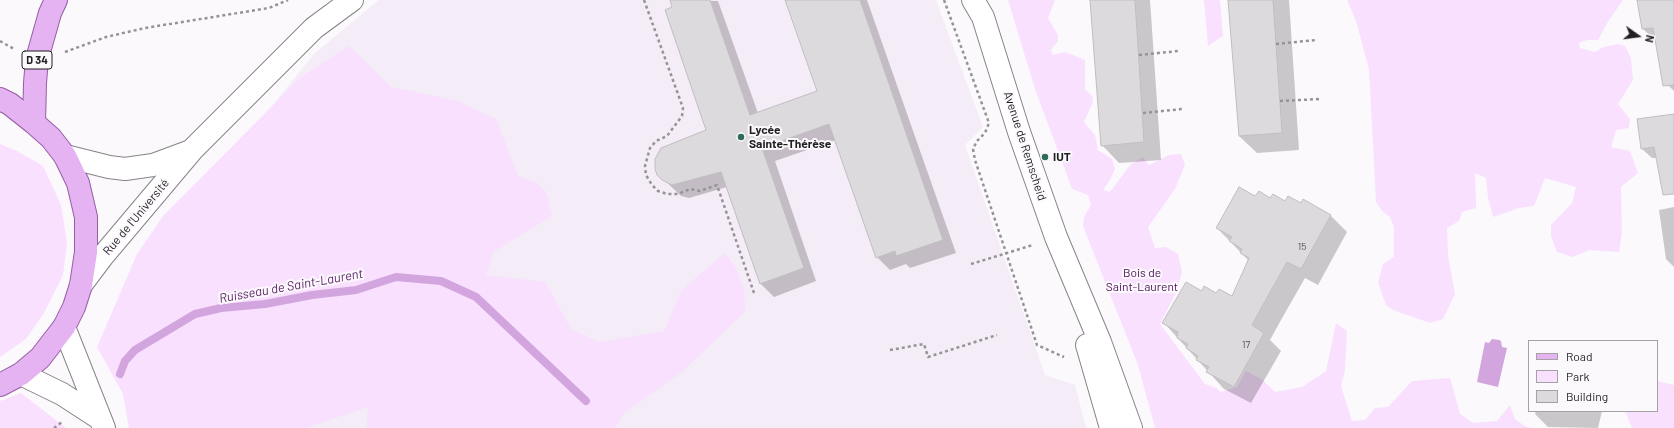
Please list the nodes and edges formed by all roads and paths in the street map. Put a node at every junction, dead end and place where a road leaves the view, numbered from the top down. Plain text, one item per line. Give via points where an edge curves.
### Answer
1 (56, 0) edge
2 (288, 0) edge
3 (334, 0) edge
4 (352, 0) edge
5 (644, 0) edge
6 (944, 0) edge
7 (980, 6) edge
8 (314, 28) junction
9 (1316, 40) dead end
10 (0, 41) edge
11 (1276, 44) dead end
12 (1178, 51) dead end
13 (1139, 55) dead end
14 (37, 58) junction
15 (0, 99) edge
16 (1320, 99) dead end
17 (1280, 101) dead end
18 (1182, 109) dead end
19 (1143, 113) dead end
20 (34, 123) junction
21 (193, 149) junction
22 (64, 156) junction
23 (1056, 237) junction
24 (1007, 254) junction
25 (971, 264) dead end
26 (1071, 273) junction
27 (81, 285) junction
28 (754, 293) dead end
29 (64, 327) junction
30 (997, 335) dead end
31 (890, 350) dead end
32 (1066, 358) dead end
33 (21, 374) junction
34 (0, 385) edge
35 (101, 423) edge
36 (1111, 428) edge
37 (1131, 428) edge

1 - 14 main road, D 34
2 - 14 path via 269,8 106,37 66,52 53,61
3 - 8 street, Rue de l'Université
4 - 8 street, Rue de l'Université
5 - 28 path via 683,108 682,116 667,136 656,141 650,148 645,166 646,175 658,191 667,194 678,194 690,189 700,191 717,185
6 - 24 path via 988,123 985,133 972,150
7 - 23 street, Avenue de Remscheid via 1019,132
8 - 21 street, Rue de l'Université
9 - 11 path
10 - 14 path via 22,54
12 - 13 path
14 - 20 main road, D 34
15 - 20 main road
16 - 17 path
18 - 19 path
20 - 22 main road via 51,138
21 - 22 street, Rue de l'Université via 167,161 125,169 109,168
21 - 27 street, Rue de l'Université
22 - 27 main road via 78,183 86,217 86,252
23 - 24 path
23 - 26 street, Avenue de Remscheid
24 - 25 path
24 - 32 path via 1037,345
26 - 36 street, Avenue de Remscheid via 1085,339
26 - 37 street, Avenue de Remscheid via 1100,342
27 - 29 main road
29 - 33 main road via 40,358
29 - 35 street
30 - 31 path via 928,357 924,344
33 - 34 main road
33 - 35 street via 62,394

